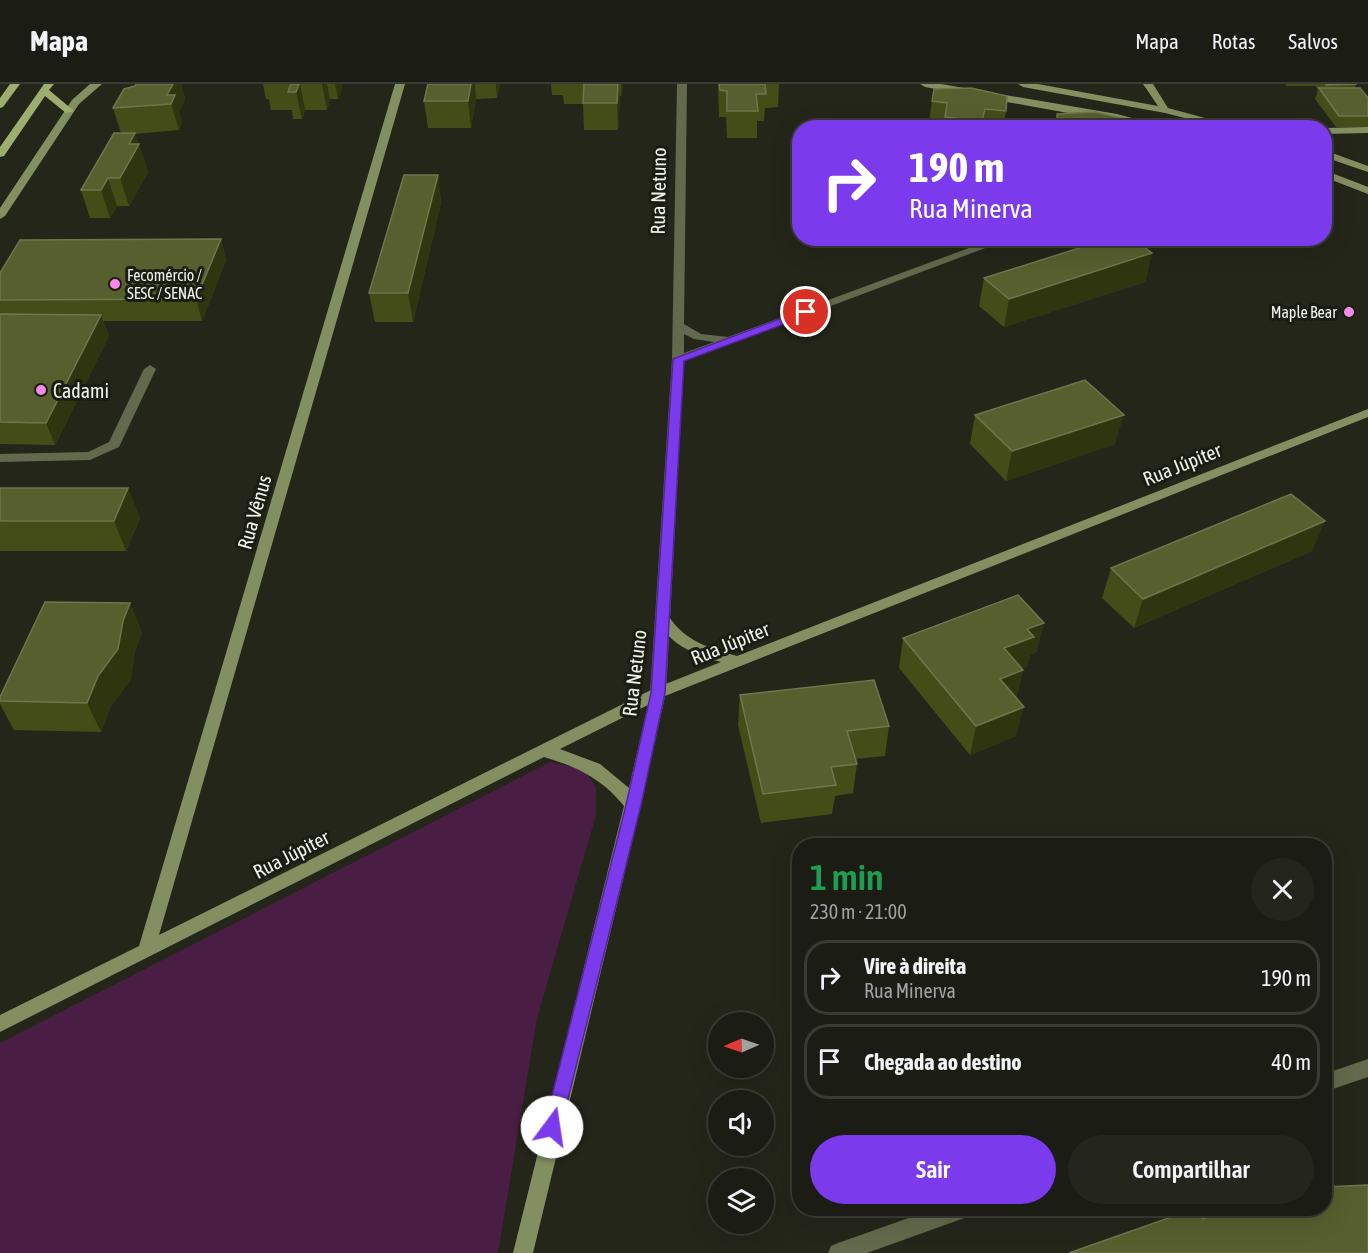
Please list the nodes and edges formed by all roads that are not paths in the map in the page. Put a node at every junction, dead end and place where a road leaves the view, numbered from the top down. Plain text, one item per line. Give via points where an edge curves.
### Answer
1 (15, 84) edge
2 (97, 84) edge
3 (400, 84) edge
4 (682, 84) edge
5 (925, 84) edge
6 (1023, 84) edge
7 (1148, 84) edge
8 (46, 87) edge
9 (0, 105) edge
10 (1165, 110) junction
11 (69, 111) junction
12 (1130, 120) edge
13 (1206, 120) edge
14 (1368, 130) edge
15 (1332, 131) edge
16 (0, 154) edge
17 (1332, 156) edge
18 (1368, 169) edge
19 (1332, 176) edge
20 (1368, 191) edge
21 (0, 216) edge
22 (985, 246) edge
23 (679, 326) junction
24 (738, 337) junction
25 (678, 359) junction
26 (150, 369) dead end
27 (1368, 413) edge
28 (0, 458) edge
29 (663, 619) junction
30 (739, 662) junction
31 (658, 693) junction
32 (543, 751) junction
33 (633, 805) junction
34 (146, 951) junction
35 (0, 1024) edge
36 (1368, 1068) edge
37 (1332, 1080) edge
38 (943, 1216) edge
39 (523, 1253) edge
40 (838, 1253) edge

1 - 9 main road
2 - 11 street via 84,92
3 - 34 street, Rua Vênus
4 - 23 street, Rua Netuno
5 - 12 street
6 - 10 street
7 - 10 street
8 - 11 main road
8 - 16 main road
10 - 13 street
11 - 21 street
14 - 15 street
17 - 18 street
19 - 20 street
22 - 24 street
23 - 24 street via 698,337
23 - 25 street, Rua Netuno
24 - 25 street
25 - 29 street, Rua Netuno
26 - 28 street via 114,444 90,456
27 - 30 street, Rua Júpiter
29 - 30 street via 669,631 686,644
29 - 31 street, Rua Netuno
30 - 31 street, Rua Júpiter
31 - 32 street, Rua Júpiter
31 - 33 street, Rua Netuno
32 - 33 street via 594,767 615,781
32 - 34 street, Rua Júpiter
33 - 39 street, Rua Netuno
34 - 35 street, Rua Júpiter
36 - 37 street
38 - 40 street

